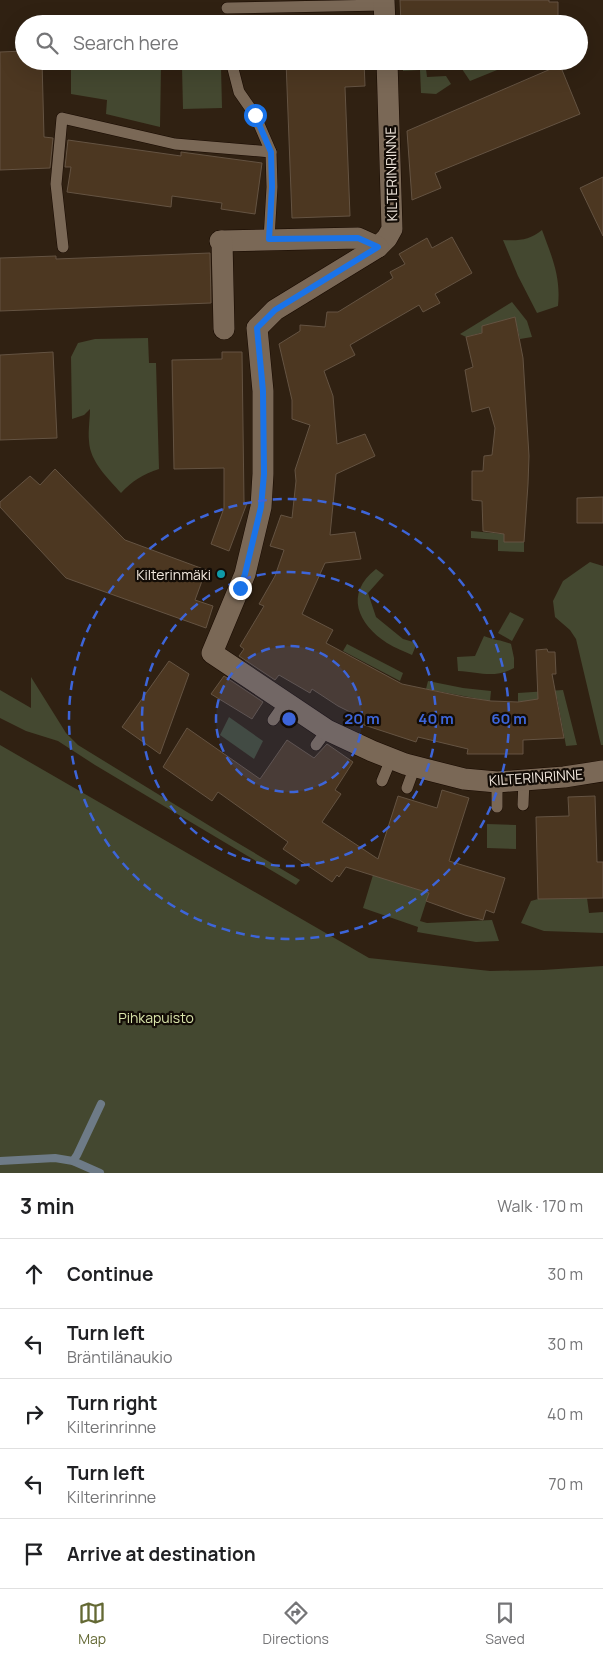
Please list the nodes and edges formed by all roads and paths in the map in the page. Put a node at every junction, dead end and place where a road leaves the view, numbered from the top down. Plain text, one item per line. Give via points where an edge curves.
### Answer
1 (227, 8) dead end
2 (385, 10) edge
3 (233, 70) edge
4 (387, 70) edge
5 (271, 152) junction
6 (269, 239) junction
7 (63, 247) dead end
8 (378, 247) junction
9 (224, 329) dead end
10 (285, 703) junction
11 (273, 720) dead end
12 (391, 759) junction
13 (415, 766) junction
14 (603, 771) edge
15 (382, 780) dead end
16 (524, 780) junction
17 (497, 782) junction
18 (407, 788) dead end
19 (523, 805) dead end
20 (497, 807) dead end

1 - 2 lane
3 - 5 lane via 239,92 255,115
4 - 8 street, KILTERINRINNE via 392,229
5 - 6 lane
5 - 7 lane via 176,144 62,118 56,184
6 - 8 street via 358,238
6 - 9 street via 221,241
8 - 10 street, KILTERINRINNE via 275,310 257,328 263,391 261,507 245,574 212,653 248,685
10 - 11 lane
10 - 12 street, KILTERINRINNE via 321,738
12 - 13 street, KILTERINRINNE
12 - 15 lane
13 - 17 street, KILTERINRINNE via 464,779
13 - 18 lane
14 - 16 street, KILTERINRINNE
16 - 17 street, KILTERINRINNE
16 - 19 lane
17 - 20 lane

